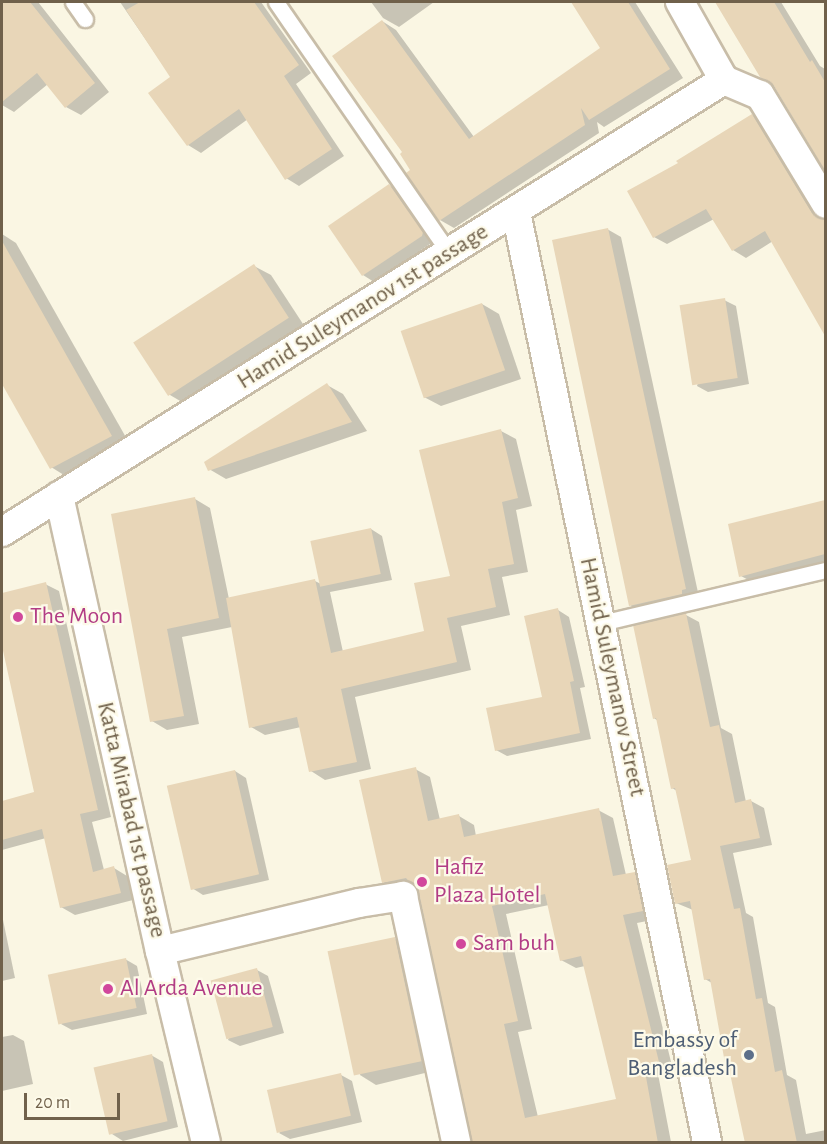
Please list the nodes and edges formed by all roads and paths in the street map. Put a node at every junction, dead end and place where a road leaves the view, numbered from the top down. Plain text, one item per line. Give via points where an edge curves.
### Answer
1 (73, 2) edge
2 (276, 2) edge
3 (680, 2) edge
4 (85, 19) dead end
5 (724, 80) junction
6 (825, 204) edge
7 (516, 212) junction
8 (449, 253) junction
9 (58, 496) junction
10 (2, 532) edge
11 (825, 570) edge
12 (601, 623) junction
13 (160, 951) junction
14 (206, 1143) edge
15 (456, 1143) edge
16 (707, 1143) edge

1 - 4 lane
2 - 8 lane
3 - 5 street
5 - 6 street via 760,95
5 - 7 street, Hamid Suleymanov 1st passage
7 - 8 street, Hamid Suleymanov 1st passage
7 - 12 street, Hamid Suleymanov Street
8 - 9 street, Hamid Suleymanov 1st passage
9 - 10 street, Hamid Suleymanov 1st passage
9 - 13 street, Katta Mirabad 1st passage
11 - 12 lane
12 - 16 street, Hamid Suleymanov Street
13 - 14 street, Katta Mirabad 1st passage
13 - 15 street via 403,896

